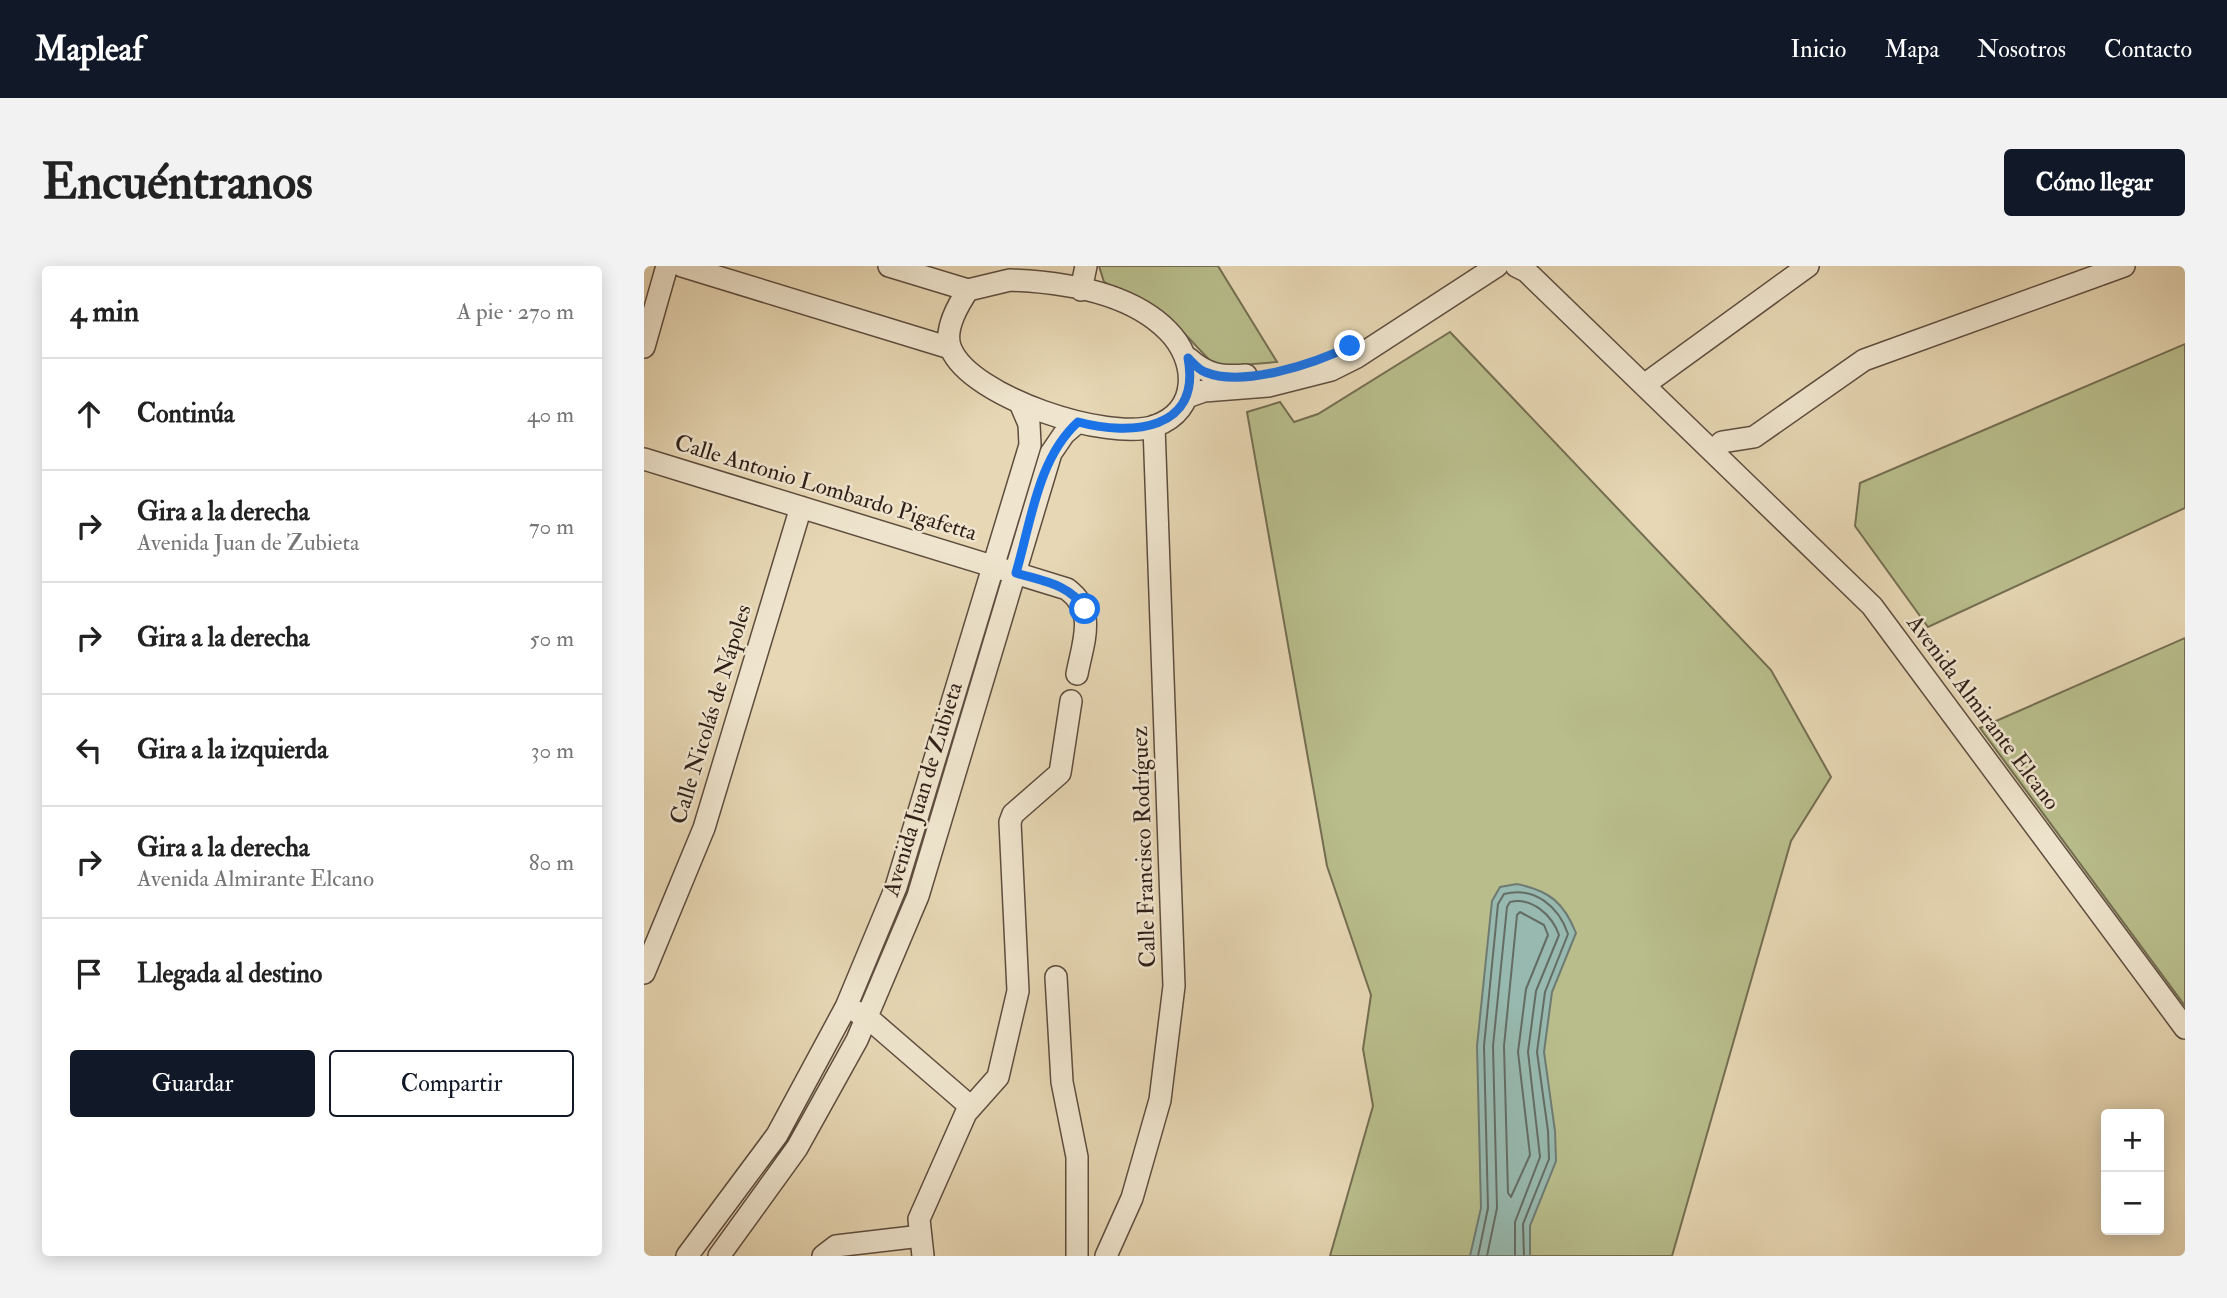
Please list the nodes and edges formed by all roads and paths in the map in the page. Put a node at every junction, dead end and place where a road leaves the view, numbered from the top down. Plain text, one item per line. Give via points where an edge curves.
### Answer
1 (667, 266) edge
2 (682, 266) edge
3 (889, 266) edge
4 (1086, 266) edge
5 (1471, 266) edge
6 (1497, 266) edge
7 (1516, 266) edge
8 (1539, 266) edge
9 (1808, 266) edge
10 (2124, 266) edge
11 (968, 290) junction
12 (1081, 290) junction
13 (644, 347) edge
14 (950, 348) junction
15 (1188, 358) junction
16 (1649, 381) junction
17 (1187, 397) junction
18 (1020, 404) junction
19 (1078, 422) junction
20 (1154, 426) junction
21 (1717, 447) junction
22 (644, 458) edge
23 (801, 507) junction
24 (993, 566) junction
25 (1016, 573) junction
26 (1077, 674) dead end
27 (1072, 701) dead end
28 (644, 973) edge
29 (1056, 977) dead end
30 (2185, 1006) edge
31 (846, 1007) junction
32 (867, 1017) junction
33 (2185, 1028) edge
34 (971, 1107) junction
35 (724, 1208) junction
36 (743, 1223) junction
37 (922, 1246) edge
38 (1077, 1249) edge
39 (687, 1256) edge
40 (719, 1256) edge
41 (823, 1256) edge
42 (1101, 1256) edge
43 (1106, 1256) edge

1 - 13 street
2 - 14 street
3 - 11 street
4 - 12 street
5 - 15 street via 1326,358 1266,374 1225,377 1203,372
6 - 17 street via 1331,370 1268,386 1204,391
7 - 16 street, Avenida Almirante Elcano
8 - 16 street, Avenida Almirante Elcano
9 - 16 street
10 - 21 street via 1864,360 1754,436
11 - 12 street via 1010,280
11 - 14 street via 956,308
12 - 15 street via 1143,312 1176,339
14 - 18 street via 962,366 989,388
15 - 17 street
16 - 21 street, Avenida Almirante Elcano
17 - 20 street via 1174,415
18 - 19 street
18 - 24 street, Avenida Juan de Zubieta via 1029,424 1030,445
19 - 20 street
19 - 25 street, Avenida Juan de Zubieta via 1051,453
20 - 43 street, Calle Francisco Rodríguez via 1174,986 1160,1100 1132,1198
21 - 30 street, Avenida Almirante Elcano via 1881,597
21 - 33 street, Avenida Almirante Elcano via 1872,606
22 - 23 street, Calle Antonio Lombardo Pigafetta
23 - 24 street, Calle Antonio Lombardo Pigafetta
23 - 28 street, Calle Nicolás de Nápoles via 704,828
24 - 25 street
24 - 31 street, Avenida Juan de Zubieta via 896,887
25 - 26 street via 1067,589 1081,603 1088,621
25 - 32 street, Avenida Juan de Zubieta via 918,896
27 - 34 street via 1060,772 1013,814 1010,822 1018,991 998,1077
29 - 38 street via 1062,1082 1077,1157
31 - 32 street
31 - 35 street, Avenida Juan de Zubieta via 777,1135
32 - 34 street
32 - 36 street, Avenida Juan de Zubieta via 797,1148
34 - 37 street via 919,1219
35 - 36 street
35 - 39 street, Avenida Juan de Zubieta
36 - 40 street, Avenida Juan de Zubieta
37 - 41 street via 836,1246
38 - 42 street

